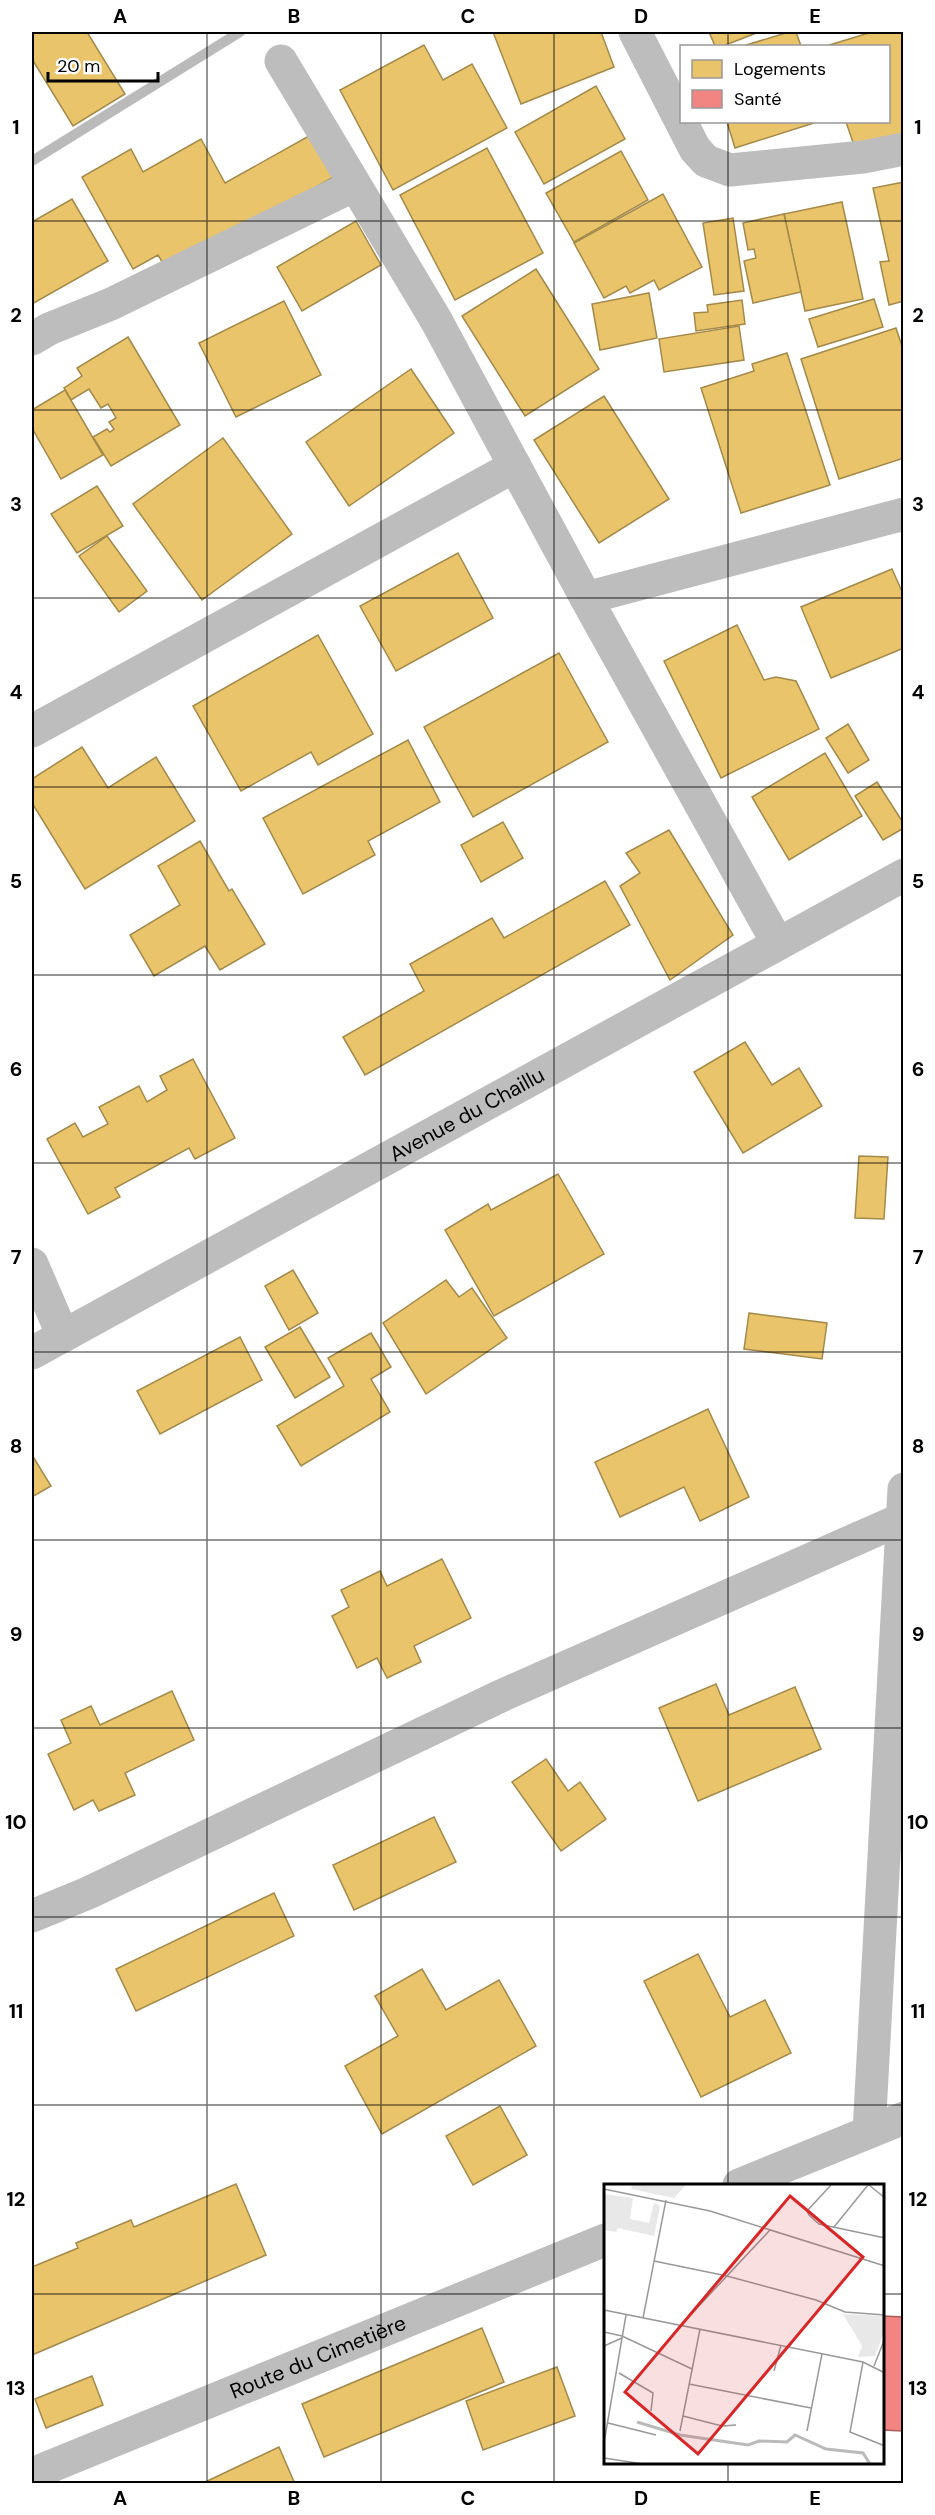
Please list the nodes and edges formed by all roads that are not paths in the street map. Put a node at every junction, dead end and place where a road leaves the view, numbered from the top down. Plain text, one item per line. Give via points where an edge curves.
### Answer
1 (636, 32) edge
2 (280, 61) dead end
3 (680, 119) edge
4 (682, 123) edge
5 (903, 149) edge
6 (355, 185) junction
7 (32, 339) edge
8 (515, 466) junction
9 (903, 514) edge
10 (586, 598) junction
11 (32, 731) edge
12 (903, 875) edge
13 (778, 944) junction
14 (32, 1264) edge
15 (63, 1336) junction
16 (32, 1353) edge
17 (903, 1508) edge
18 (32, 1916) edge
19 (903, 2118) edge
20 (869, 2132) junction
21 (741, 2184) edge
22 (604, 2240) edge
23 (32, 2474) edge

1 - 3 street
2 - 6 street
4 - 5 street via 706,161 730,170 863,157
6 - 7 street
6 - 8 street via 436,320
8 - 10 street
8 - 11 street
9 - 10 street
10 - 13 street
12 - 13 street, Avenue du Chaillu
13 - 15 street, Avenue du Chaillu
14 - 15 street
15 - 16 street, Avenue du Chaillu
17 - 18 street
17 - 20 street
19 - 20 street
20 - 21 street
22 - 23 street, Route du Cimetière

